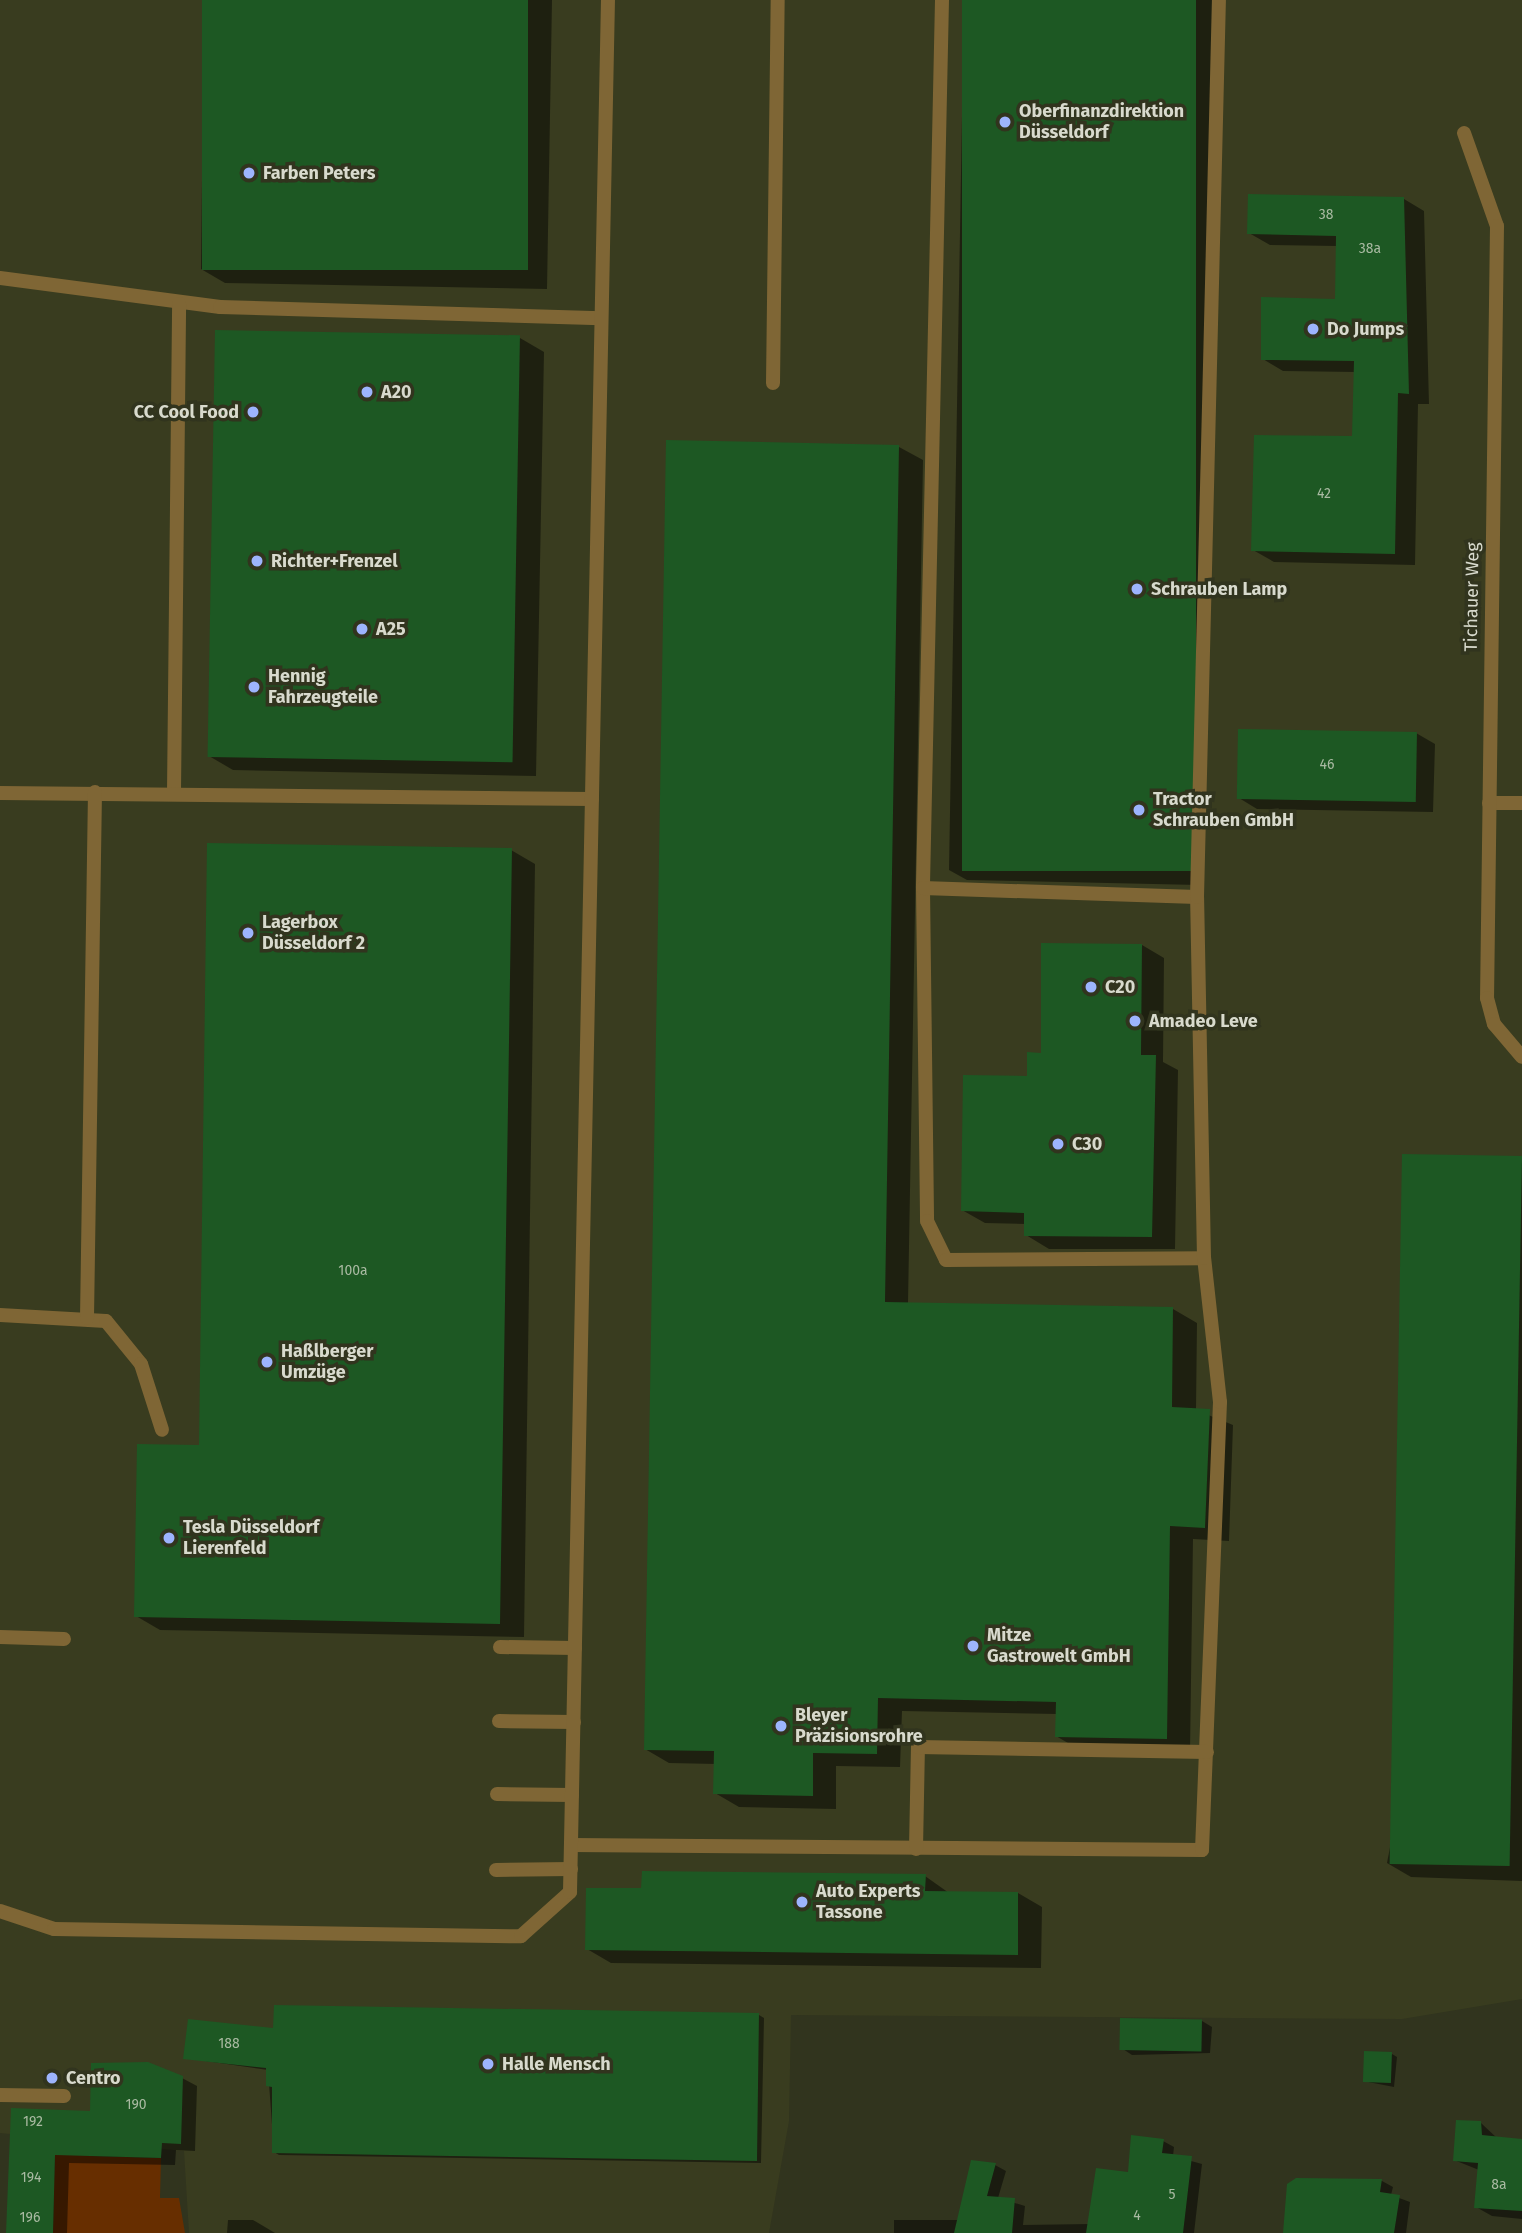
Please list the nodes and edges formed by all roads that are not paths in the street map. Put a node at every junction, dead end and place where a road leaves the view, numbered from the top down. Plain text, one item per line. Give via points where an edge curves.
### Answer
1 (608, 0) edge
2 (778, 0) edge
3 (942, 0) edge
4 (1219, 0) edge
5 (1464, 133) dead end
6 (0, 278) edge
7 (179, 304) junction
8 (601, 318) junction
9 (773, 383) dead end
10 (95, 792) junction
11 (174, 792) junction
12 (0, 793) edge
13 (592, 799) junction
14 (1489, 803) junction
15 (1522, 803) edge
16 (923, 888) junction
17 (1197, 897) junction
18 (1522, 1057) edge
19 (1204, 1258) junction
20 (0, 1315) edge
21 (87, 1318) junction
22 (162, 1430) dead end
23 (0, 1637) edge
24 (64, 1639) dead end
25 (500, 1647) dead end
26 (575, 1648) junction
27 (499, 1721) dead end
28 (573, 1722) junction
29 (1207, 1752) junction
30 (497, 1794) dead end
31 (572, 1795) junction
32 (571, 1845) junction
33 (916, 1849) junction
34 (570, 1869) junction
35 (495, 1870) dead end
36 (0, 1911) edge
37 (0, 2095) edge
38 (64, 2096) dead end

1 - 8 street
2 - 9 street
3 - 16 street
4 - 17 street
5 - 14 street, Tichauer Weg via 1497,226
6 - 7 street
7 - 8 street
7 - 11 street
8 - 13 street
10 - 11 street
10 - 12 street
10 - 21 street
11 - 13 street
13 - 26 street
14 - 15 street
14 - 18 street, Tichauer Weg via 1487,998 1494,1024
16 - 17 street
16 - 19 street via 927,1221 946,1260
17 - 19 street
19 - 29 street via 1220,1402
20 - 21 street
21 - 22 street via 106,1321 127,1343 152,1386
23 - 24 street
25 - 26 street
26 - 28 street
27 - 28 street
28 - 31 street
29 - 33 street via 1202,1850
29 - 33 street via 918,1747
30 - 31 street
31 - 32 street
32 - 33 street
32 - 34 street
34 - 35 street
34 - 36 street via 570,1892 521,1936 54,1929
37 - 38 street

